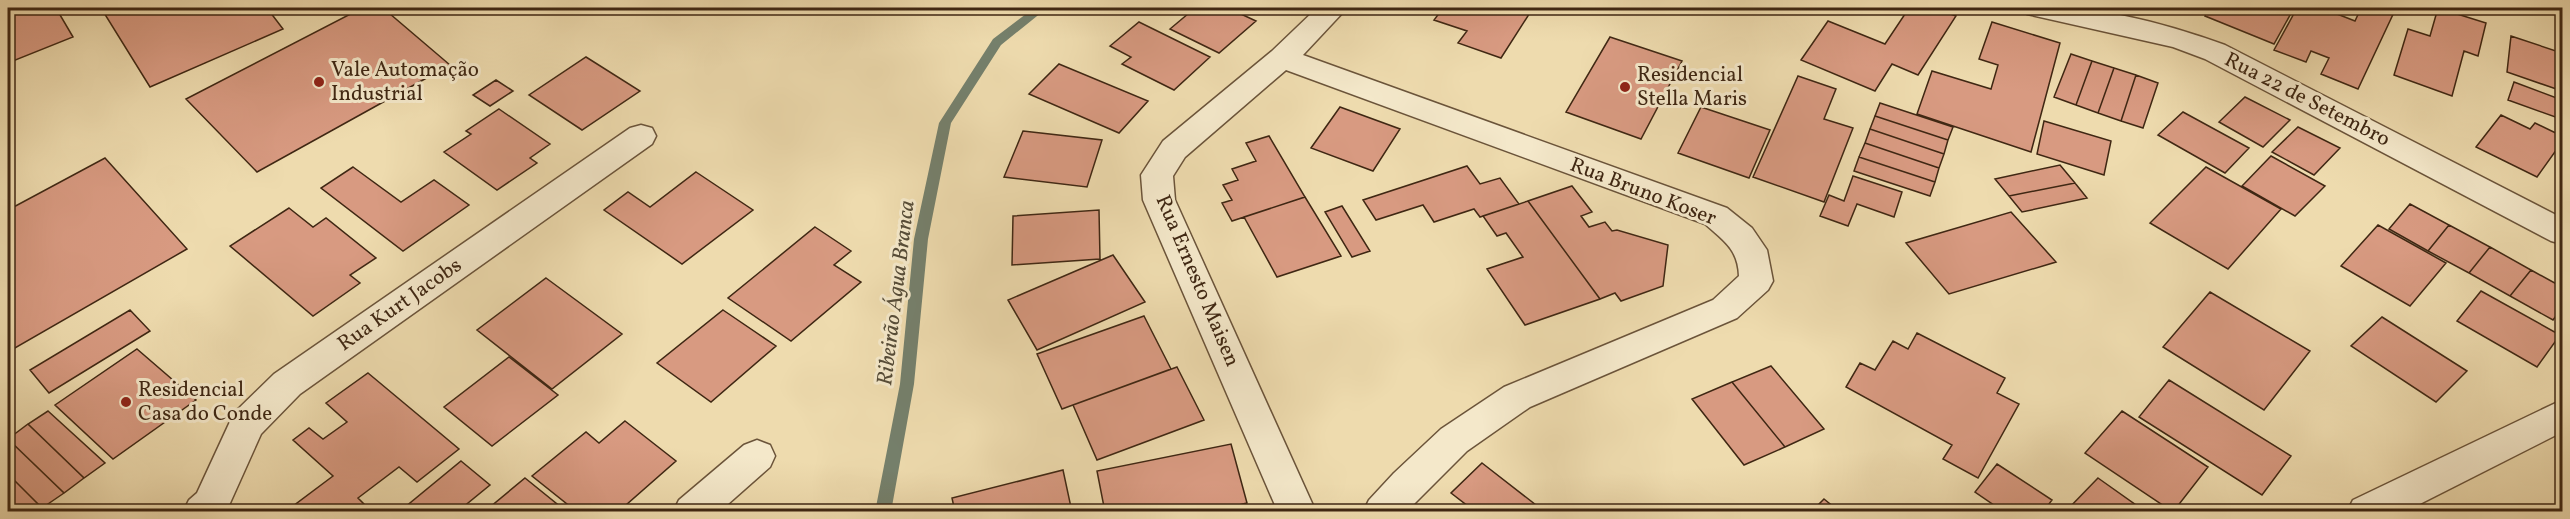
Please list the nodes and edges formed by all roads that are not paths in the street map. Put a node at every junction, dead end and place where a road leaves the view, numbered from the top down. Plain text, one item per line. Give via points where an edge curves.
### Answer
1 (1333, 8) edge
2 (2037, 8) edge
3 (1282, 58) junction
4 (641, 136) dead end
5 (2562, 232) edge
6 (2562, 415) edge
7 (757, 456) dead end
8 (208, 510) edge
9 (692, 512) edge
10 (1297, 512) edge
11 (1382, 512) edge
12 (2366, 512) edge

1 - 3 street, Rua Ernesto Maisen
2 - 5 street, Rua 22 de Setembro via 2179,39 2215,52
3 - 10 street, Rua Ernesto Maisen via 1174,149 1157,175 1159,200
3 - 11 street, Rua Bruno Koser via 1716,216 1746,242 1756,261 1756,281 1725,309 1516,397 1454,440
4 - 8 street, Rua Kurt Jacobs via 287,384 247,424
6 - 12 street
7 - 9 street

